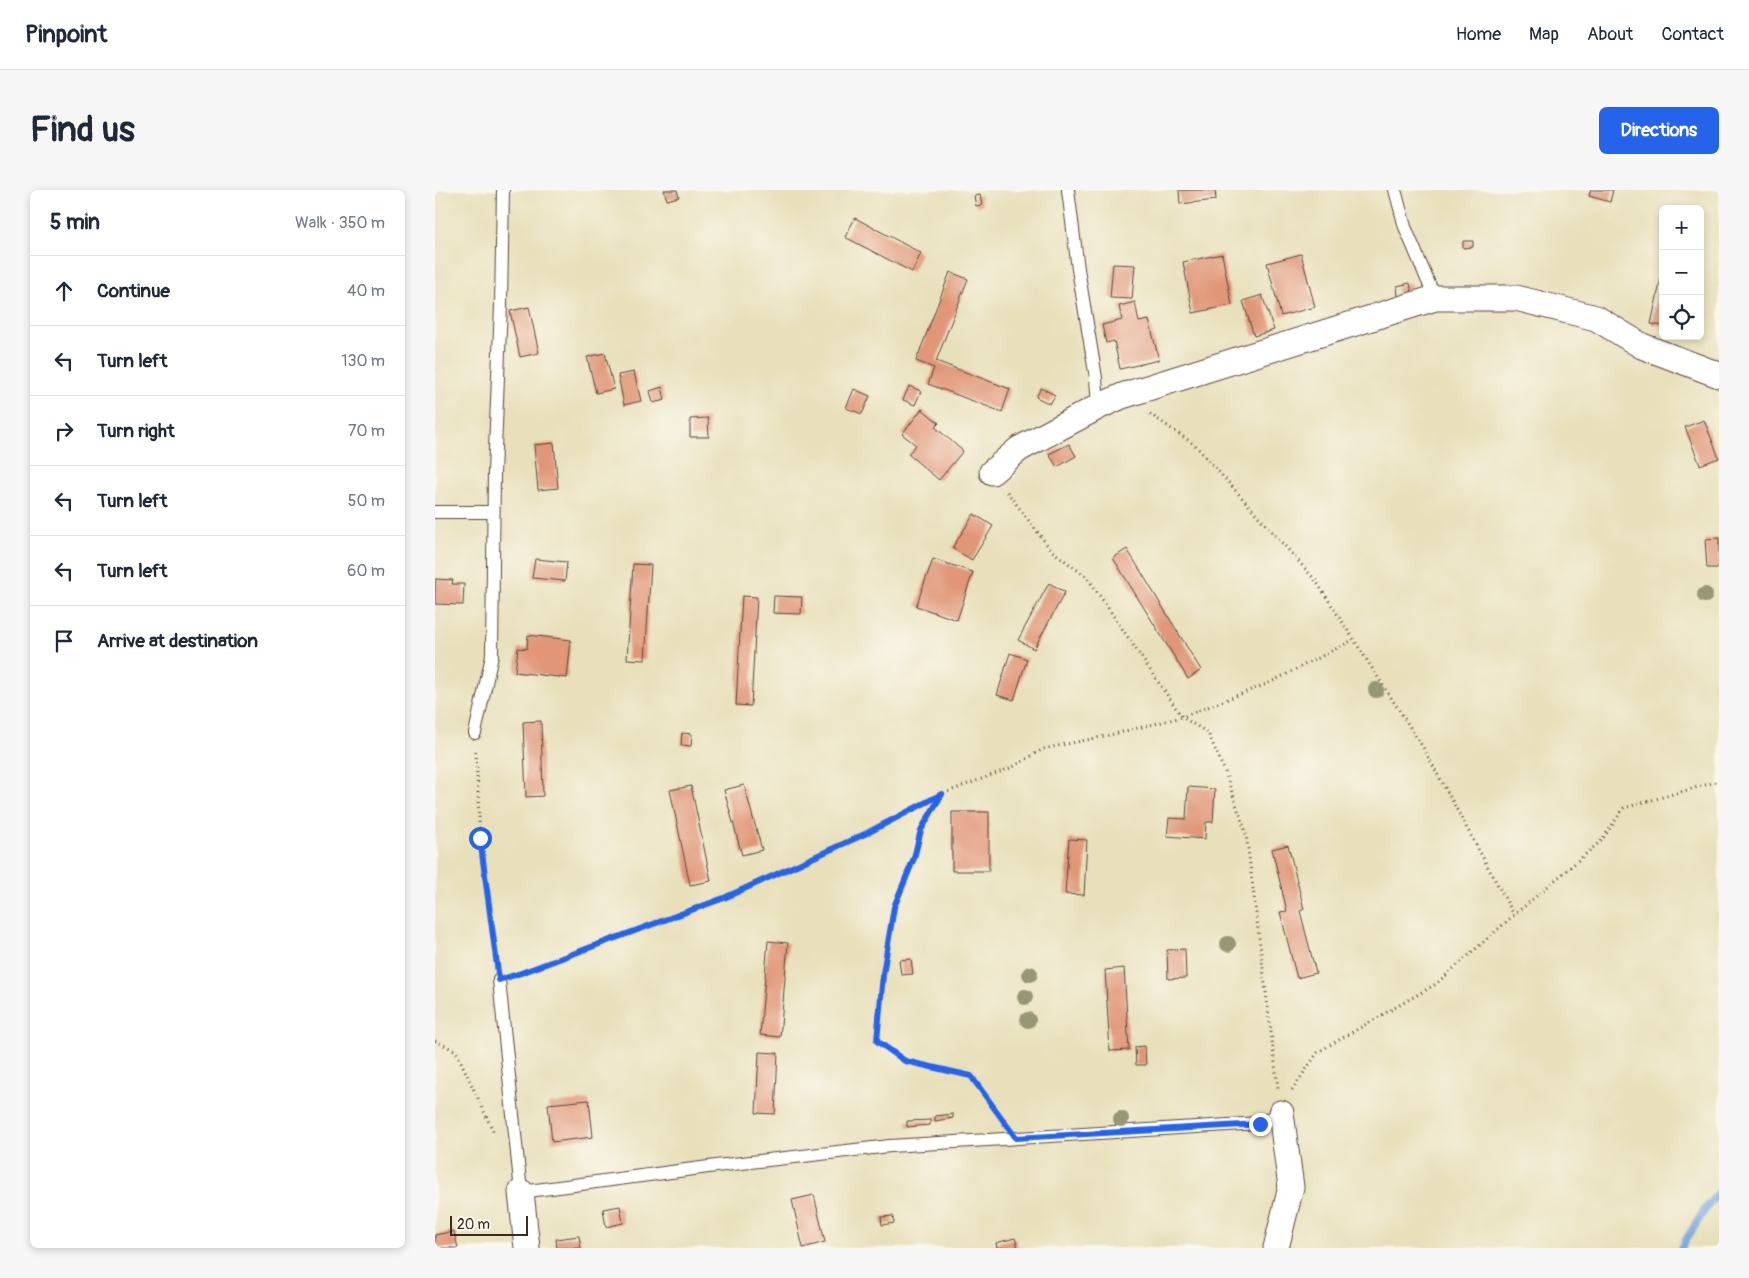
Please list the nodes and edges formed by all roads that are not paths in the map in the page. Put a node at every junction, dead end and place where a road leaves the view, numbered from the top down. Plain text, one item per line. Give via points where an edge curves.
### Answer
1 (503, 190) edge
2 (1068, 190) edge
3 (1395, 190) edge
4 (1435, 298) junction
5 (1719, 375) edge
6 (1098, 407) junction
7 (992, 472) road end
8 (435, 512) edge
9 (493, 512) junction
10 (475, 733) road end
11 (499, 980) road end
12 (1280, 1106) joint
13 (521, 1192) junction
14 (527, 1248) edge
15 (1276, 1248) edge

1 - 9 lane
2 - 6 lane via 1097,378
3 - 4 lane via 1405,227
4 - 5 street via 1517,298 1596,318 1642,346
4 - 6 street via 1122,396
6 - 7 street via 1019,449
8 - 9 lane
9 - 10 lane via 492,656
11 - 13 lane
12 - 13 lane via 1260,1124 890,1146
12 - 15 street via 1291,1187
13 - 14 street

